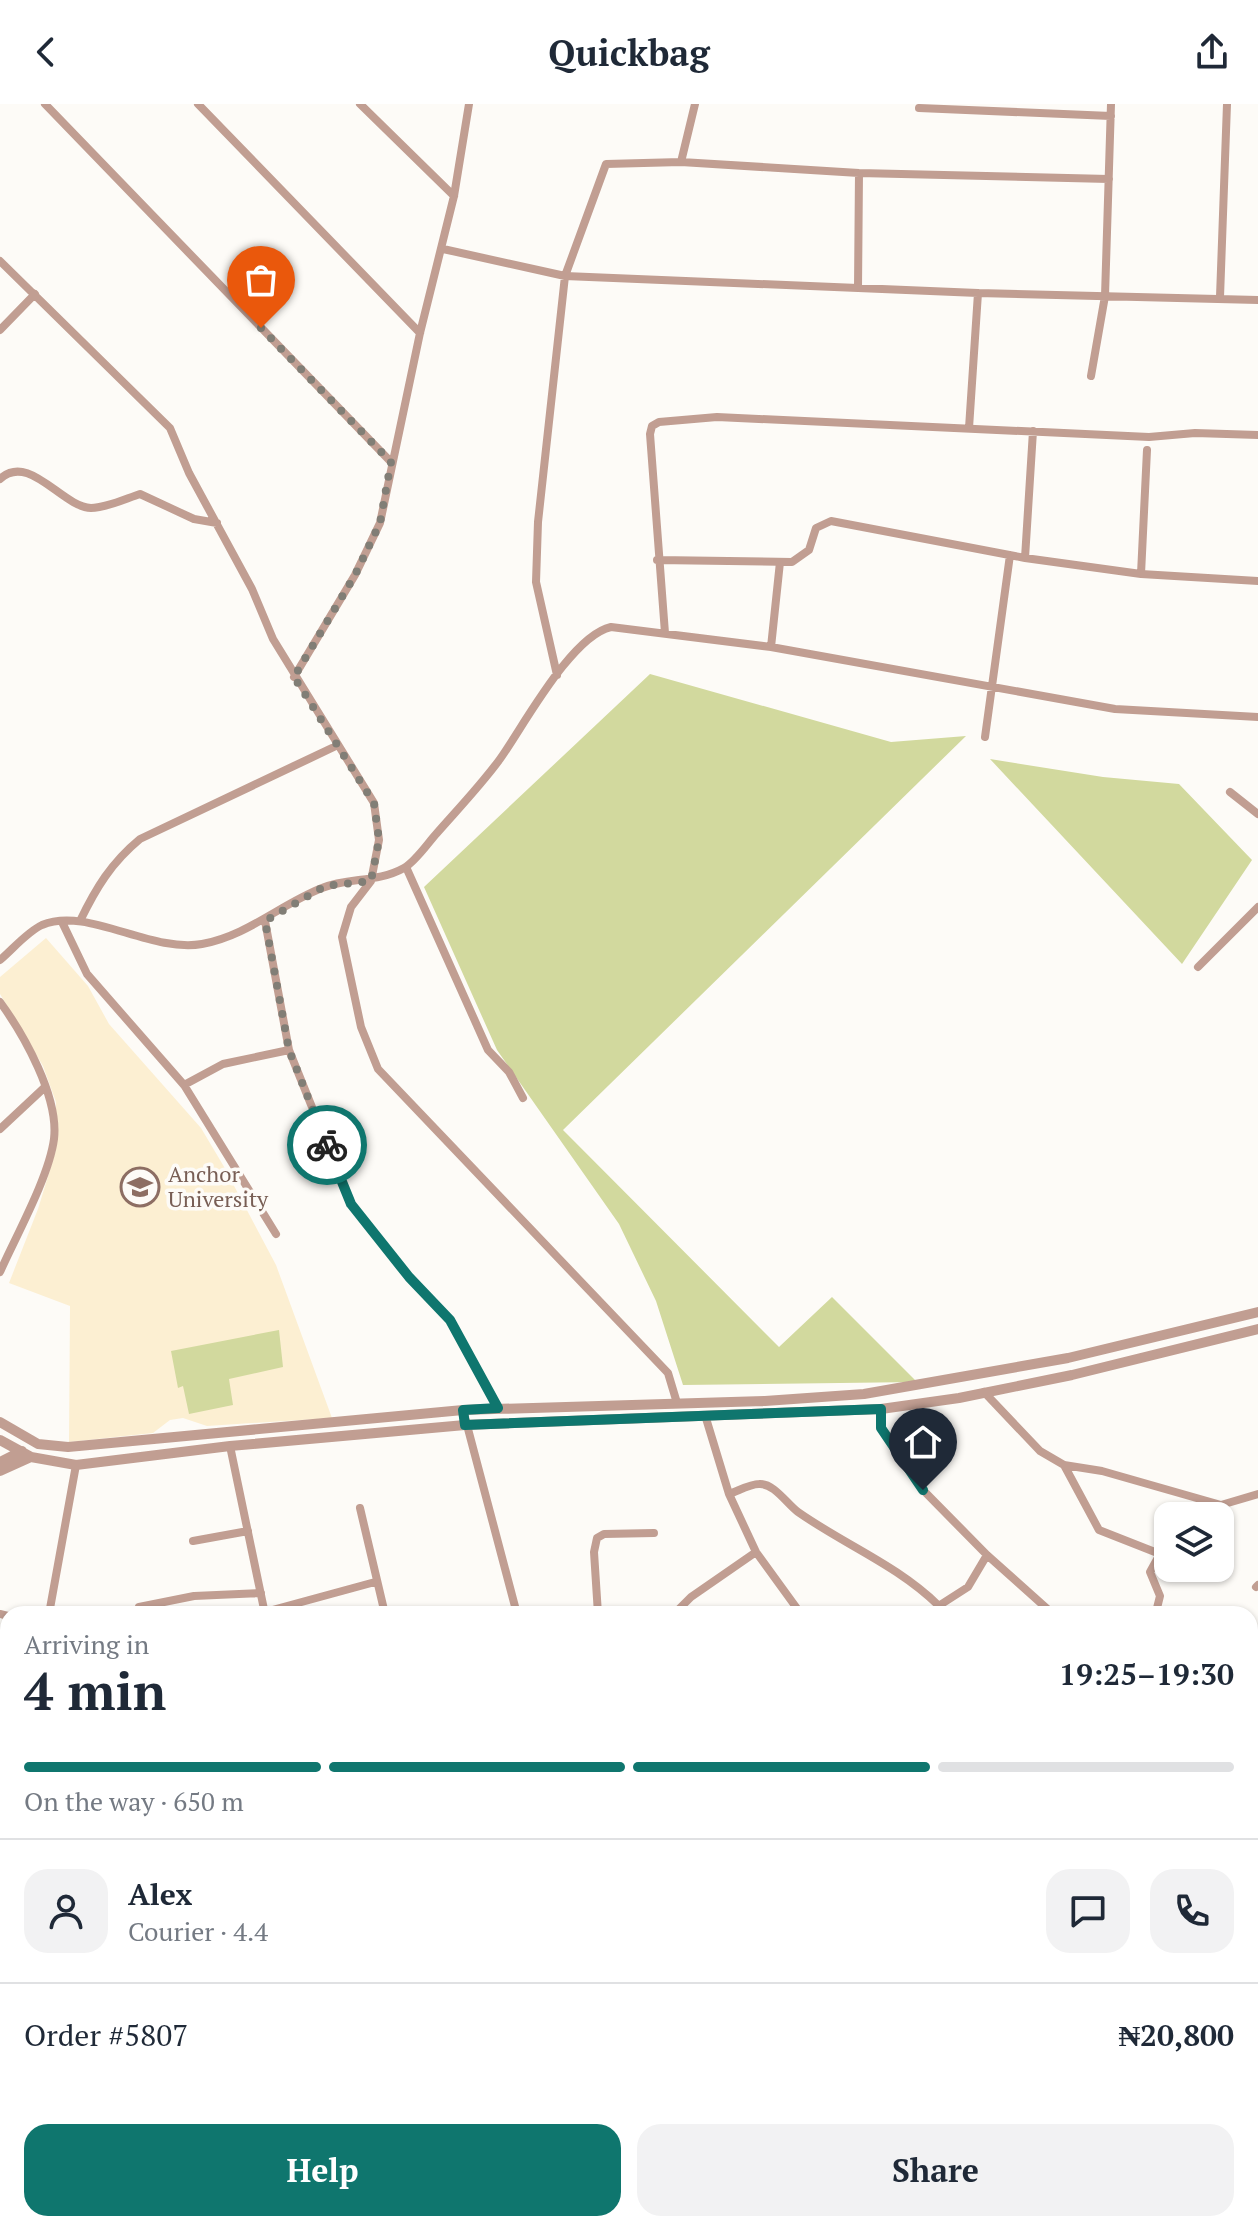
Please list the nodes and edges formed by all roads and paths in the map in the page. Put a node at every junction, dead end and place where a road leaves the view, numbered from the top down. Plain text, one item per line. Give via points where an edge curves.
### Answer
1 (45, 104) edge
2 (198, 104) edge
3 (360, 104) edge
4 (469, 104) edge
5 (695, 104) edge
6 (1111, 104) edge
7 (1227, 104) edge
8 (919, 108) dead end
9 (1111, 116) junction
10 (681, 162) junction
11 (859, 173) junction
12 (1109, 179) junction
13 (454, 196) junction
14 (443, 249) junction
15 (0, 261) edge
16 (565, 276) junction
17 (858, 288) junction
18 (978, 293) junction
19 (35, 294) junction
20 (1105, 296) junction
21 (1220, 297) junction
22 (1258, 300) edge
23 (0, 330) edge
24 (420, 333) junction
25 (1091, 376) dead end
26 (969, 428) junction
27 (1033, 431) junction
28 (1258, 435) edge
29 (1147, 450) dead end
30 (391, 462) junction
31 (0, 479) edge
32 (217, 523) junction
33 (1010, 555) junction
34 (1025, 558) junction
35 (657, 560) junction
36 (780, 562) junction
37 (1141, 574) junction
38 (1258, 581) edge
39 (665, 633) junction
40 (771, 647) junction
41 (557, 675) junction
42 (294, 677) junction
43 (992, 687) junction
44 (1258, 717) edge
45 (985, 737) dead end
46 (336, 746) junction
47 (1230, 792) dead end
48 (1258, 814) edge
49 (406, 867) junction
50 (371, 881) junction
51 (1258, 907) edge
52 (80, 921) junction
53 (265, 921) junction
54 (62, 922) junction
55 (0, 960) edge
56 (1198, 967) dead end
57 (0, 1002) edge
58 (289, 1050) junction
59 (184, 1085) junction
60 (45, 1087) junction
61 (523, 1098) dead end
62 (0, 1129) edge
63 (276, 1234) dead end
64 (0, 1272) edge
65 (1258, 1312) edge
66 (1258, 1329) edge
67 (984, 1392) junction
68 (677, 1403) junction
69 (498, 1408) junction
70 (881, 1409) junction
71 (463, 1410) junction
72 (705, 1415) junction
73 (0, 1422) edge
74 (465, 1425) junction
75 (0, 1440) edge
76 (230, 1446) junction
77 (26, 1454) junction
78 (0, 1462) edge
79 (76, 1465) junction
80 (1064, 1465) junction
81 (0, 1471) edge
82 (729, 1494) junction
83 (1258, 1494) edge
84 (1210, 1502) edge
85 (1231, 1502) edge
86 (360, 1508) dead end
87 (248, 1531) junction
88 (654, 1533) dead end
89 (193, 1541) dead end
90 (1154, 1549) edge
91 (756, 1552) junction
92 (987, 1555) junction
93 (375, 1582) junction
94 (1154, 1582) edge
95 (261, 1593) junction
96 (938, 1605) joint
97 (50, 1606) edge
98 (144, 1606) edge
99 (264, 1606) edge
100 (290, 1606) edge
101 (382, 1606) edge
102 (515, 1606) edge
103 (597, 1606) edge
104 (681, 1606) edge
105 (795, 1606) edge
106 (1044, 1606) edge
107 (1158, 1606) edge

1 - 30 street
2 - 24 street
3 - 13 street
4 - 13 street
5 - 10 street
6 - 9 street
7 - 21 street
8 - 9 street
9 - 12 street
10 - 11 street
10 - 16 street via 606,164
11 - 12 street
11 - 17 street
12 - 20 street
13 - 14 street
14 - 16 street
14 - 24 street
15 - 19 street
16 - 17 street
16 - 41 street via 536,582
17 - 18 street
18 - 20 street
18 - 26 street
19 - 23 street
19 - 32 street via 170,428
20 - 21 street
20 - 25 street
21 - 22 street
24 - 30 street
26 - 27 street
26 - 35 street via 717,417 655,424 650,434
27 - 28 street
27 - 34 street
29 - 37 street
30 - 42 street via 380,523
31 - 32 street via 10,473 30,474 92,508 140,494 194,519
32 - 42 street
33 - 34 street
33 - 36 street via 831,521 816,528 804,556
33 - 43 street
34 - 37 street
35 - 36 street
35 - 39 street
36 - 40 street
37 - 38 street
39 - 40 street
39 - 41 street via 605,628
40 - 43 street
41 - 49 street via 498,762
42 - 46 street
43 - 44 street via 1115,709
43 - 45 street
46 - 50 street via 379,819
46 - 52 street via 140,839 99,882
47 - 48 street
49 - 50 street
49 - 61 street via 488,1050 509,1072
50 - 53 street via 325,886
50 - 68 street via 351,907 342,937 361,1027 378,1069 668,1373
51 - 56 street
52 - 53 street via 174,947 205,944
52 - 54 street
53 - 58 street
54 - 55 street via 43,925
54 - 59 street via 94,983
57 - 60 street via 23,1034
58 - 59 street via 223,1064
58 - 69 street via 351,1204 450,1320
59 - 63 street
60 - 62 street
60 - 64 street via 52,1146
65 - 68 street via 954,1381 864,1394
66 - 67 street
67 - 70 street
67 - 80 street via 1040,1451
68 - 69 street
69 - 71 street
70 - 72 street
70 - 92 street via 881,1428 923,1490
71 - 73 street via 68,1447 38,1444
71 - 74 street
72 - 74 street
72 - 82 street
74 - 76 street
74 - 102 street
75 - 77 street
76 - 79 street
76 - 87 street
77 - 78 street
77 - 79 street
77 - 81 street
79 - 97 street
80 - 84 street
80 - 90 street via 1099,1530
82 - 91 street
82 - 96 street via 759,1484 772,1488 813,1523 912,1580
83 - 85 street
86 - 93 street
87 - 89 street
87 - 95 street
88 - 103 street via 597,1538
91 - 104 street
91 - 105 street
92 - 96 street via 968,1587
92 - 106 street
93 - 100 street
93 - 101 street
94 - 107 street
95 - 98 street via 194,1596
95 - 99 street

